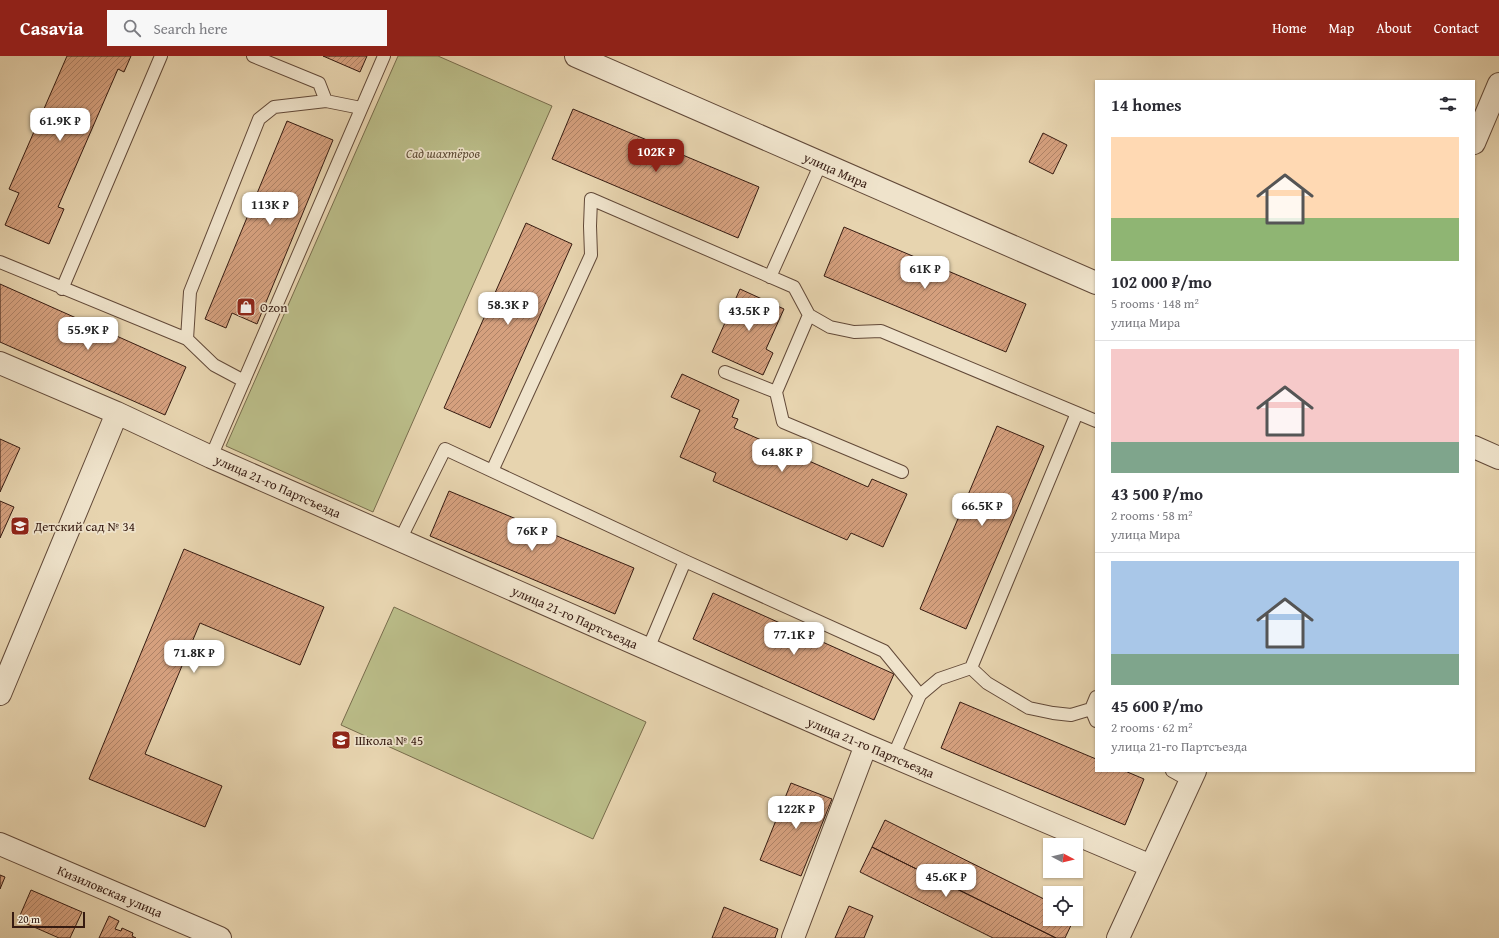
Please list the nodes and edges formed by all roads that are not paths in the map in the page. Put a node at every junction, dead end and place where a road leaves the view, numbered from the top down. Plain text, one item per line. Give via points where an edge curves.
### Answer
1 (161, 56) edge
2 (253, 56) edge
3 (384, 56) edge
4 (576, 56) edge
5 (1499, 84) edge
6 (326, 101) junction
7 (362, 108) junction
8 (1475, 141) edge
9 (821, 163) junction
10 (0, 262) edge
11 (770, 277) junction
12 (1095, 283) edge
13 (62, 289) junction
14 (809, 315) junction
15 (187, 339) junction
16 (0, 363) edge
17 (725, 372) dead end
18 (244, 381) junction
19 (776, 392) junction
20 (1077, 413) junction
21 (117, 414) junction
22 (1095, 421) edge
23 (1475, 447) edge
24 (212, 457) junction
25 (1499, 458) edge
26 (492, 471) junction
27 (902, 472) dead end
28 (400, 540) junction
29 (685, 561) junction
30 (648, 649) junction
31 (971, 668) junction
32 (0, 694) edge
33 (920, 695) junction
34 (1095, 699) edge
35 (1091, 709) junction
36 (1095, 719) edge
37 (866, 745) junction
38 (893, 757) junction
39 (1186, 774) edge
40 (0, 844) edge
41 (1151, 866) junction
42 (220, 938) edge
43 (793, 938) edge
44 (1118, 938) edge

1 - 13 lane
2 - 6 lane via 320,83
3 - 7 lane
4 - 9 street, улица Мира
5 - 8 street
6 - 7 lane
6 - 15 lane via 274,107 259,119 190,292
7 - 18 lane
9 - 11 lane
9 - 12 street, улица Мира
10 - 13 lane
11 - 14 lane via 794,287
11 - 26 lane via 591,199 591,255
13 - 15 lane
14 - 19 lane
14 - 20 lane via 830,327 854,332 881,331
15 - 18 lane via 214,365
16 - 21 street, улица 21-го Партсъезда
17 - 19 lane
18 - 24 lane
19 - 27 lane via 783,422
20 - 22 lane
20 - 31 lane
21 - 24 street, улица 21-го Партсъезда
21 - 32 street
23 - 25 street
24 - 28 street, улица 21-го Партсъезда
26 - 28 lane via 445,449
26 - 29 lane
28 - 30 street, улица 21-го Партсъезда
29 - 30 lane
29 - 33 lane via 884,651
30 - 37 street, улица 21-го Партсъезда
31 - 33 lane via 939,679
31 - 35 lane via 987,683 1029,708 1071,715
33 - 38 lane
34 - 35 lane
35 - 36 lane
37 - 38 street, улица 21-го Партсъезда
37 - 43 street
38 - 41 street, улица 21-го Партсъезда
39 - 41 street
40 - 42 street, Кизиловская улица
41 - 44 street

